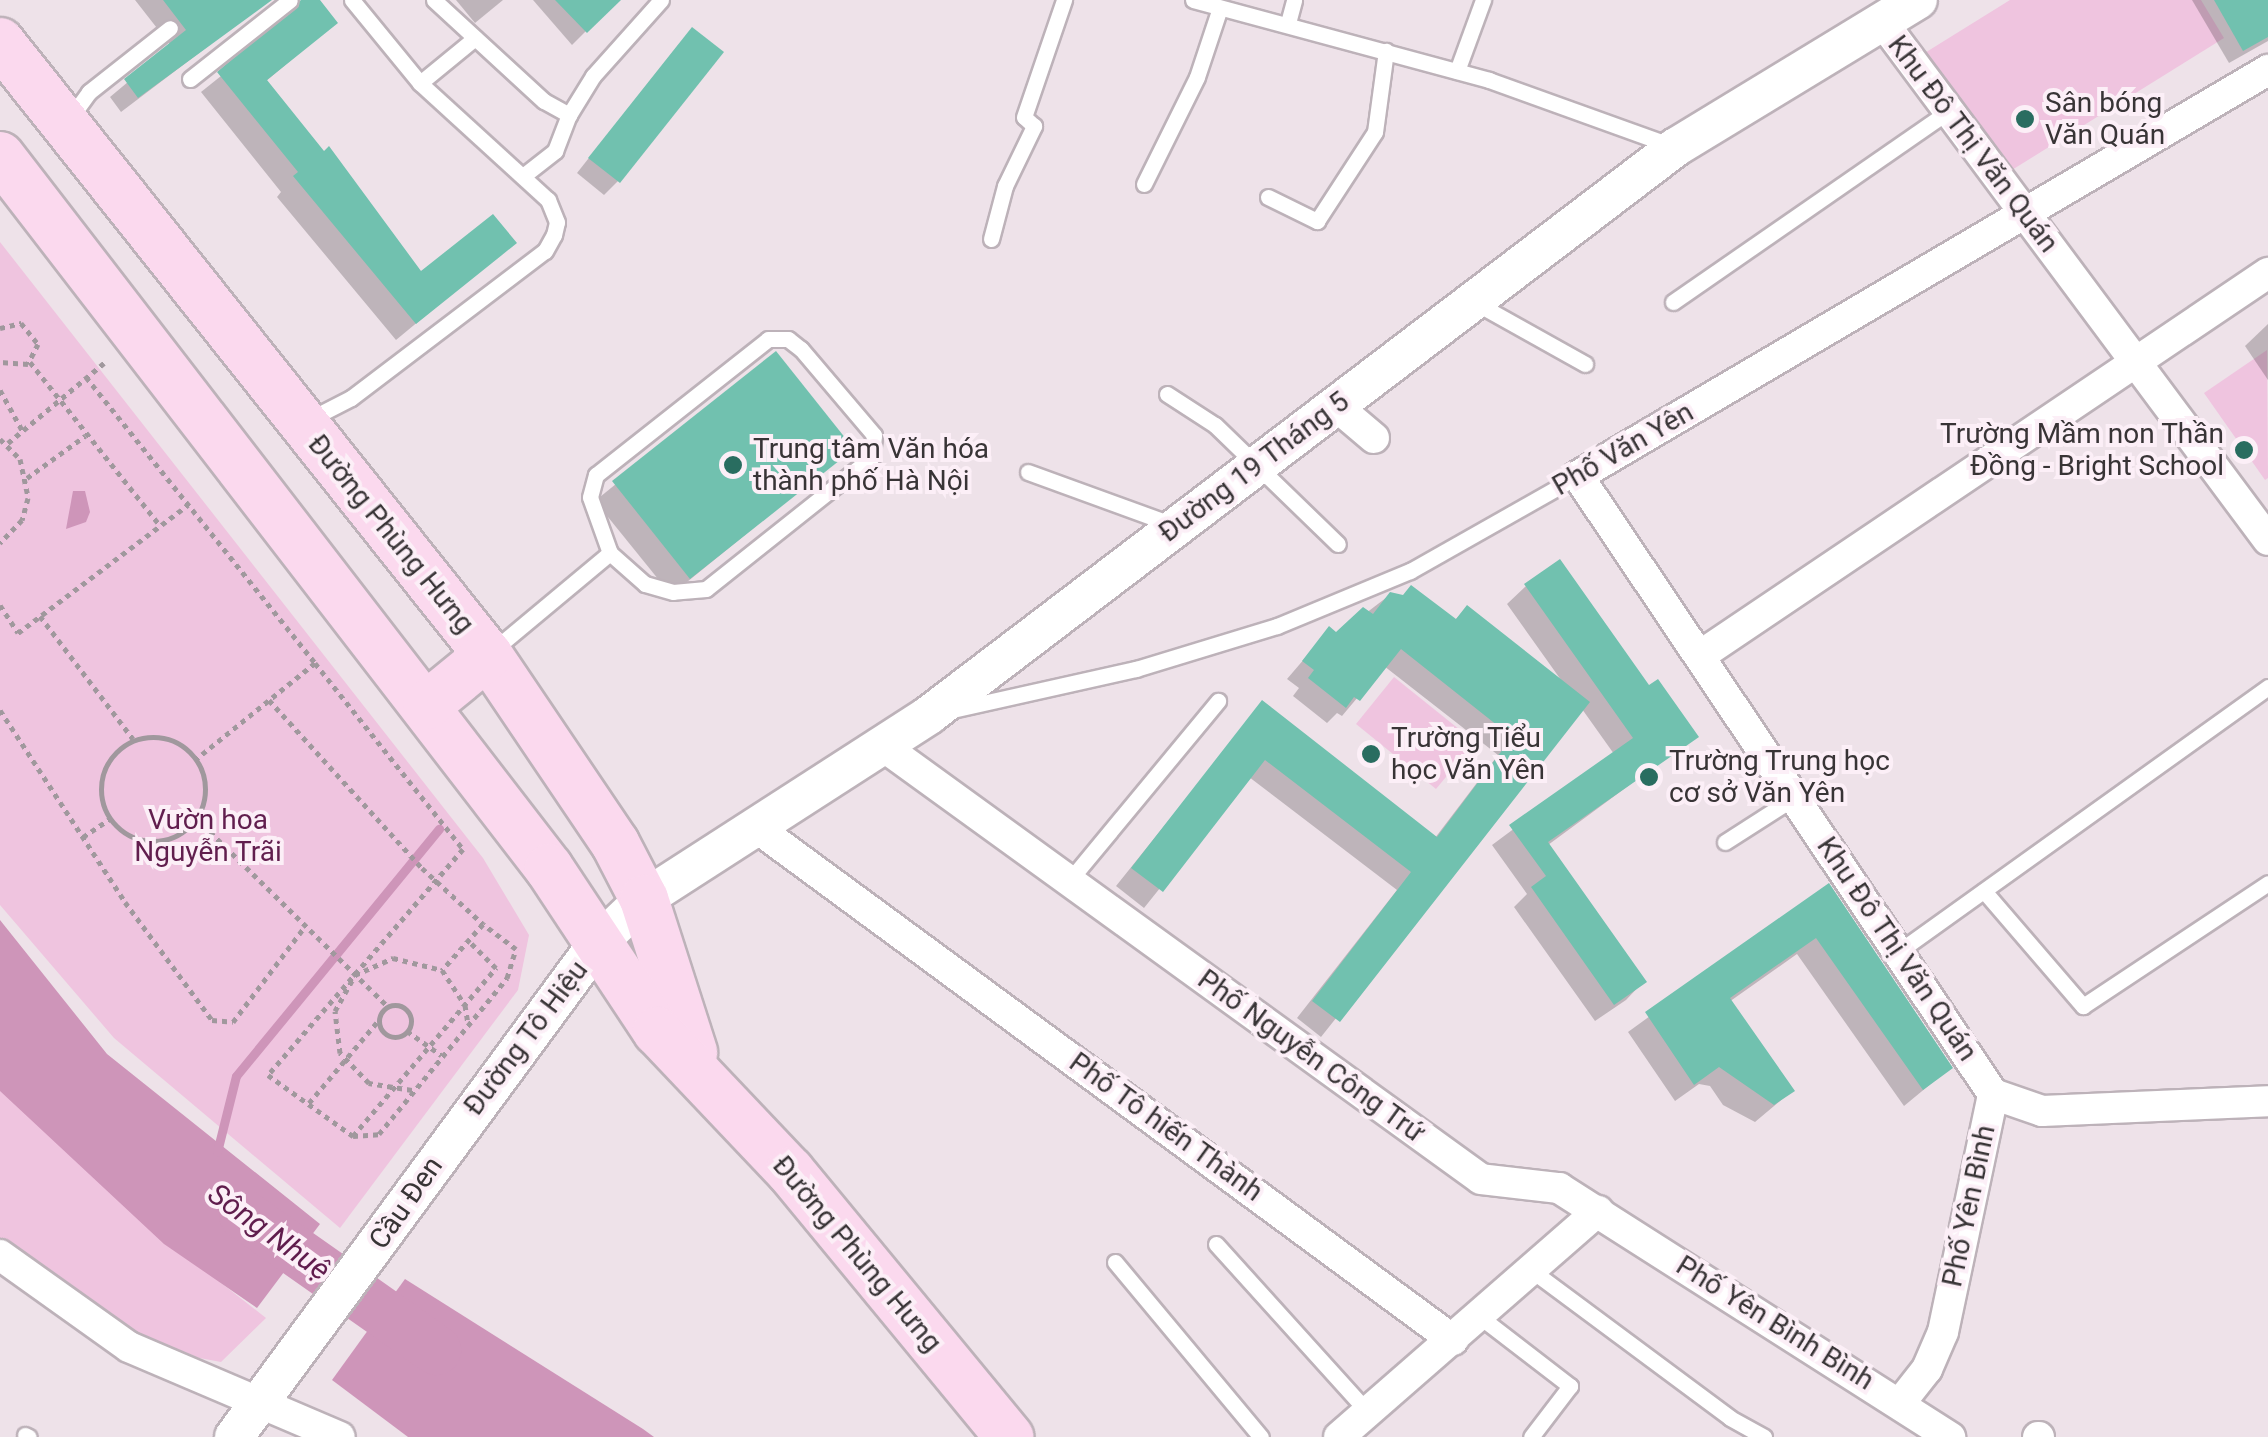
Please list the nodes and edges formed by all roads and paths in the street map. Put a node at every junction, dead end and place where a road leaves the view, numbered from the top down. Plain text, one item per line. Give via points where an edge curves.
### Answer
1 (290, 0) edge
2 (352, 0) edge
3 (434, 0) edge
4 (660, 0) edge
5 (1064, 0) edge
6 (1193, 0) edge
7 (1294, 0) edge
8 (1483, 0) edge
9 (1918, 0) edge
10 (1220, 8) junction
11 (1288, 24) junction
12 (1884, 24) junction
13 (170, 28) dead end
14 (475, 38) junction
15 (0, 42) edge
16 (1386, 51) junction
17 (2268, 70) edge
18 (1457, 71) junction
19 (190, 79) dead end
20 (420, 83) junction
21 (1949, 111) junction
22 (569, 115) junction
23 (65, 124) junction
24 (1676, 147) junction
25 (0, 156) edge
26 (523, 176) junction
27 (1144, 184) dead end
28 (1268, 197) dead end
29 (2024, 212) junction
30 (991, 239) dead end
31 (2268, 273) edge
32 (1473, 301) junction
33 (1673, 302) dead end
34 (1, 324) edge
35 (2134, 360) junction
36 (0, 362) edge
37 (30, 362) junction
38 (104, 362) dead end
39 (1584, 364) dead end
40 (86, 377) junction
41 (0, 390) edge
42 (1166, 394) dead end
43 (59, 400) junction
44 (1336, 405) junction
45 (302, 422) junction
46 (22, 430) junction
47 (86, 435) junction
48 (0, 438) edge
49 (1374, 438) dead end
50 (8, 444) junction
51 (243, 466) junction
52 (1256, 466) junction
53 (1028, 472) dead end
54 (1578, 476) junction
55 (27, 478) junction
56 (188, 505) junction
57 (159, 524) junction
58 (1176, 526) junction
59 (2268, 540) edge
60 (0, 543) edge
61 (1338, 544) dead end
62 (610, 553) junction
63 (0, 605) edge
64 (40, 616) junction
65 (1701, 654) junction
66 (488, 655) junction
67 (315, 663) junction
68 (2268, 687) edge
69 (269, 700) junction
70 (1218, 701) dead end
71 (427, 706) junction
72 (0, 710) edge
73 (929, 715) junction
74 (133, 740) junction
75 (884, 746) junction
76 (196, 760) junction
77 (1795, 797) junction
78 (196, 818) junction
79 (110, 820) junction
80 (757, 828) junction
81 (83, 838) junction
82 (1725, 842) dead end
83 (434, 880) junction
84 (1069, 881) junction
85 (2268, 883) edge
86 (1984, 891) junction
87 (644, 899) junction
88 (483, 924) junction
89 (304, 929) junction
90 (468, 940) junction
91 (597, 944) junction
92 (1898, 952) junction
93 (442, 970) junction
94 (353, 973) junction
95 (465, 1004) junction
96 (388, 1007) junction
97 (379, 1020) junction
98 (468, 1025) junction
99 (407, 1031) junction
100 (428, 1046) junction
101 (442, 1056) junction
102 (344, 1059) junction
103 (702, 1074) junction
104 (390, 1090) junction
105 (414, 1090) junction
106 (1994, 1094) junction
107 (2268, 1101) edge
108 (308, 1103) junction
109 (454, 1133) joint
110 (353, 1136) junction
111 (1598, 1211) junction
112 (1216, 1244) dead end
113 (2, 1261) edge
114 (1114, 1262) dead end
115 (1527, 1266) junction
116 (1479, 1316) junction
117 (1453, 1340) junction
118 (1900, 1402) junction
119 (258, 1405) junction
120 (1368, 1412) junction
121 (1730, 1418) junction
122 (234, 1437) edge
123 (340, 1437) edge
124 (1009, 1437) edge
125 (1262, 1437) edge
126 (1340, 1437) edge
127 (1531, 1437) edge
128 (1732, 1437) edge
129 (1764, 1437) edge
130 (1950, 1437) edge

1 - 19 lane
2 - 20 lane
3 - 14 lane
4 - 22 lane
5 - 30 lane via 1024,117 1034,126
6 - 10 lane
7 - 11 lane
8 - 18 lane
9 - 12 street, Đường 19 Tháng 5
10 - 11 lane
10 - 27 lane via 1197,78
11 - 16 lane
12 - 21 street, Khu Đô Thị Văn Quán
12 - 24 street, Đường 19 Tháng 5
13 - 23 lane via 90,92
14 - 20 lane
14 - 22 lane via 544,101
15 - 23 main road, Đường Phùng Hưng
16 - 18 lane
16 - 28 lane via 1375,132 1317,221
17 - 29 street, Phố Văn Yên
18 - 24 lane
20 - 26 lane
21 - 29 street, Khu Đô Thị Văn Quán
21 - 33 lane
22 - 26 lane via 556,151
23 - 45 main road, Đường Phùng Hưng
24 - 32 street, Đường 19 Tháng 5
25 - 51 main road, Đường Phùng Hưng
26 - 45 lane via 548,200 557,222 545,251 351,398
29 - 35 street, Khu Đô Thị Văn Quán
29 - 54 street, Phố Văn Yên
31 - 35 street
32 - 39 lane
32 - 44 street, Đường 19 Tháng 5
34 - 37 path via 33,330 38,344
35 - 59 street, Khu Đô Thị Văn Quán
35 - 65 street
36 - 37 path
37 - 43 path
38 - 40 path
40 - 43 path
40 - 56 path
41 - 46 path
42 - 52 lane via 1215,425
43 - 46 path
43 - 47 path
44 - 49 street
44 - 52 street, Đường 19 Tháng 5
45 - 51 main road
45 - 66 main road, Đường Phùng Hưng
46 - 50 path
47 - 55 path
47 - 57 path
48 - 50 path
50 - 55 path
51 - 71 main road, Đường Phùng Hưng
52 - 58 street, Đường 19 Tháng 5
52 - 61 lane
53 - 58 lane
54 - 65 street, Khu Đô Thị Văn Quán
54 - 73 lane, Phố Văn Yên via 1410,571 1276,626 1136,669
55 - 60 path via 22,520
56 - 57 path
56 - 67 path
57 - 64 path
58 - 73 street, Đường 19 Tháng 5
62 - 62 lane via 590,497 596,475 768,340 788,339 801,350 874,435 872,457 706,589 673,592 646,584
62 - 66 lane
63 - 64 path via 18,633
64 - 74 path
65 - 77 street, Khu Đô Thị Văn Quán
66 - 71 main road
66 - 87 main road, Đường Phùng Hưng via 615,844
67 - 69 path
67 - 83 path via 462,849
68 - 86 lane
69 - 76 path
69 - 83 path
70 - 84 lane
71 - 91 main road, Đường Phùng Hưng via 549,868
72 - 81 path
73 - 75 street, Đường 19 Tháng 5
74 - 76 path via 172,740
74 - 79 path via 103,770 100,788
75 - 80 street, Đường 19 Tháng 5
75 - 84 street, Phố Nguyễn Công Trứ
76 - 78 path via 206,792
77 - 82 lane
77 - 92 street, Khu Đô Thị Văn Quán
78 - 79 path via 160,841 125,834
78 - 89 path
79 - 81 path
80 - 87 street, Đường 19 Tháng 5
80 - 117 street, Phố Tô hiến Thành
81 - 89 path via 212,1020 233,1022
83 - 88 path
83 - 94 path
84 - 111 street, Phố Nguyễn Công Trứ via 1481,1178 1559,1188
85 - 86 lane via 2083,1006
86 - 92 lane
87 - 91 street, Đường 19 Tháng 5
87 - 103 main road, Đường Phùng Hưng
88 - 90 path
88 - 98 path via 516,949 507,978
89 - 94 path
90 - 93 path
90 - 95 path via 496,968
91 - 103 main road, Đường Phùng Hưng via 657,1032
91 - 109 street, Đường Tô Hiệu
92 - 106 street, Khu Đô Thị Văn Quán
93 - 94 path via 393,958
93 - 95 path
94 - 96 path
94 - 102 path via 335,1012
94 - 108 path via 268,1076
95 - 98 path
95 - 100 path
96 - 97 path
96 - 99 path via 408,1012
97 - 99 path via 389,1036
97 - 102 path
98 - 101 path
99 - 100 path
100 - 101 path
100 - 104 path
101 - 105 path
102 - 104 path via 369,1083
102 - 108 path
103 - 124 main road, Đường Phùng Hưng
104 - 105 path
104 - 110 path
105 - 110 path via 379,1134
106 - 107 street, Phố Yên Bình via 2042,1111
106 - 118 street, Phố Yên Bình via 1943,1332 1928,1369
108 - 110 path
109 - 119 street, Cầu Đen
111 - 115 street
111 - 118 street, Phố Yên Bình Bình
112 - 120 lane
113 - 119 street via 130,1347
114 - 125 lane
115 - 116 street
115 - 121 lane
116 - 117 street
116 - 127 lane via 1570,1386
117 - 120 street
118 - 130 street, Phố Yên Bình Bình
119 - 122 street
119 - 123 street
120 - 126 street
121 - 128 lane
121 - 129 lane

